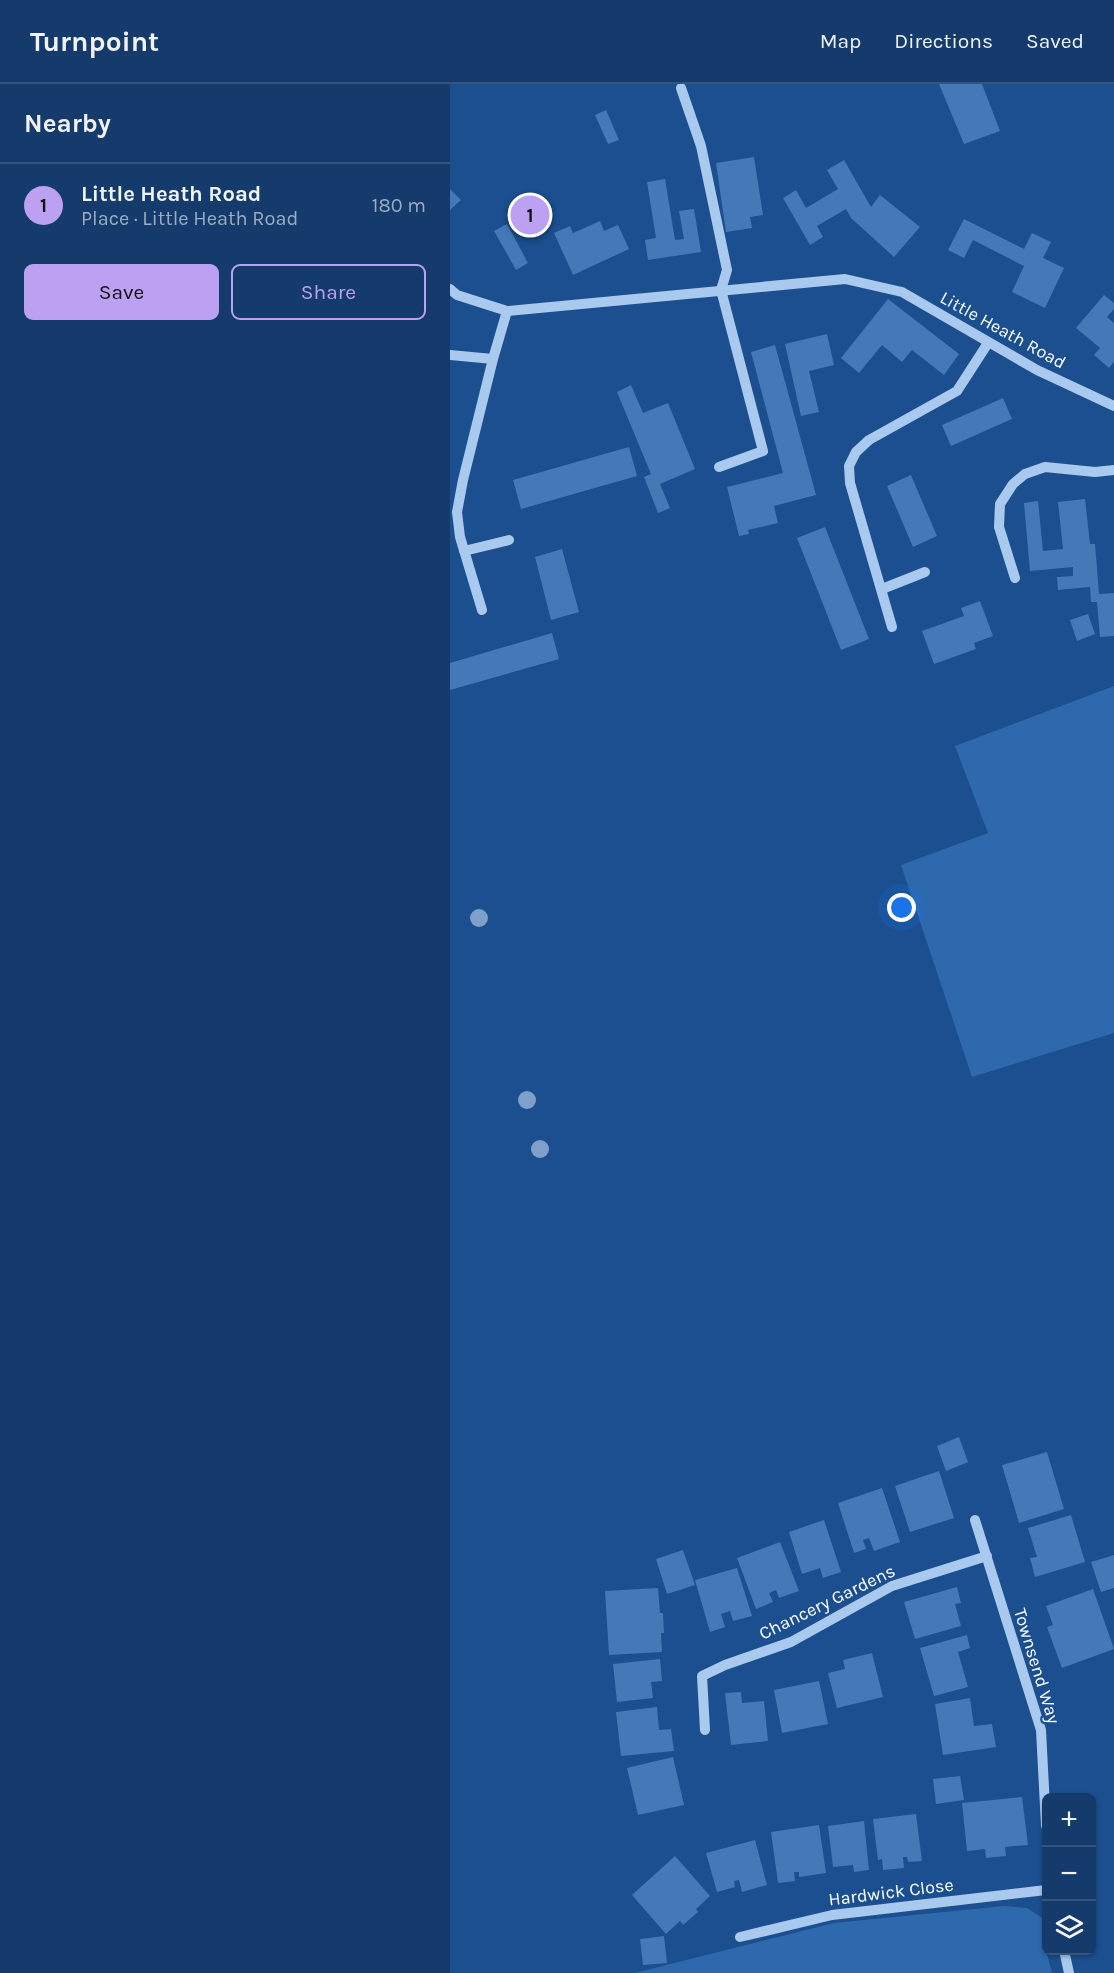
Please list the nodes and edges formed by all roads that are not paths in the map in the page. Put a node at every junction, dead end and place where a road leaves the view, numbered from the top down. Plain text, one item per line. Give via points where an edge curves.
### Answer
1 (681, 88) dead end
2 (450, 290) edge
3 (721, 290) junction
4 (507, 311) junction
5 (988, 343) junction
6 (450, 355) edge
7 (493, 359) junction
8 (1114, 406) edge
9 (719, 467) dead end
10 (1114, 470) edge
11 (509, 540) dead end
12 (464, 551) junction
13 (925, 572) dead end
14 (1015, 578) dead end
15 (882, 590) junction
16 (482, 610) dead end
17 (892, 627) dead end
18 (975, 1520) dead end
19 (987, 1556) junction
20 (705, 1730) dead end
21 (1045, 1793) edge
22 (1042, 1891) edge
23 (740, 1937) dead end
24 (1065, 1955) edge
25 (1069, 1973) edge

1 - 3 street via 701,146 727,270
2 - 4 street, Little Heath Road
3 - 4 street, Little Heath Road
3 - 5 street, Little Heath Road via 845,279 902,292
3 - 9 street via 763,451
4 - 7 street
5 - 8 street, Little Heath Road
5 - 15 street via 957,392 869,440 849,466 850,483
6 - 7 street
7 - 12 street via 457,512
10 - 14 street via 1045,467 1025,474 1013,484 1000,504 999,527
11 - 12 street
12 - 16 street
13 - 15 street
15 - 17 street
18 - 19 street, Townsend Way
19 - 20 street, Chancery Gardens via 892,1586 791,1642 702,1676
19 - 21 street, Townsend Way via 1041,1730
22 - 23 street, Hardwick Close via 832,1915
24 - 25 street

